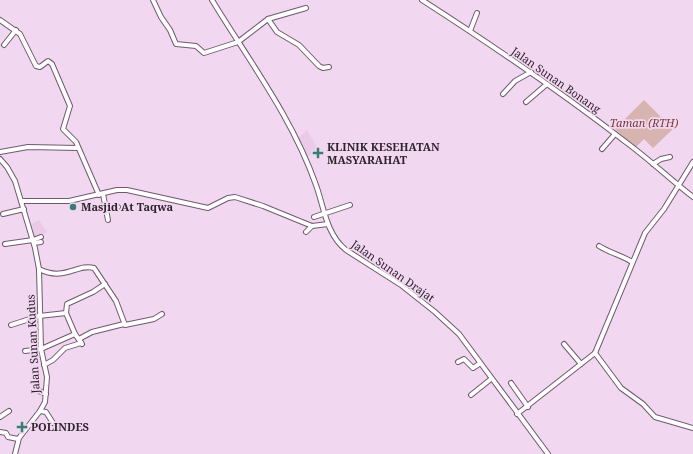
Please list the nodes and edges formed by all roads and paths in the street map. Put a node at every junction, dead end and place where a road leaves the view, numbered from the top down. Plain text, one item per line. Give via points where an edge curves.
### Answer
1 (153, 0) edge
2 (212, 0) edge
3 (422, 0) edge
4 (306, 8) dead end
5 (477, 13) dead end
6 (268, 19) junction
7 (0, 20) edge
8 (16, 30) junction
9 (470, 31) junction
10 (238, 42) junction
11 (4, 45) dead end
12 (329, 67) dead end
13 (531, 72) junction
14 (547, 84) junction
15 (503, 94) dead end
16 (526, 102) dead end
17 (615, 134) junction
18 (78, 148) junction
19 (602, 148) dead end
20 (0, 152) edge
21 (670, 157) dead end
22 (0, 158) edge
23 (693, 162) edge
24 (653, 164) junction
25 (678, 185) junction
26 (101, 195) junction
27 (693, 197) edge
28 (22, 201) junction
29 (350, 205) dead end
30 (118, 207) dead end
31 (24, 209) junction
32 (105, 209) junction
33 (324, 213) junction
34 (3, 214) dead end
35 (314, 217) dead end
36 (108, 220) dead end
37 (328, 224) junction
38 (312, 226) junction
39 (306, 232) dead end
40 (41, 237) dead end
41 (34, 242) junction
42 (41, 242) dead end
43 (5, 244) dead end
44 (599, 246) dead end
45 (632, 262) junction
46 (39, 269) junction
47 (105, 284) junction
48 (66, 313) junction
49 (162, 314) dead end
50 (39, 316) junction
51 (124, 324) junction
52 (11, 325) dead end
53 (75, 334) junction
54 (81, 342) junction
55 (564, 344) dead end
56 (41, 349) junction
57 (25, 351) dead end
58 (595, 353) junction
59 (458, 362) dead end
60 (479, 364) junction
61 (580, 364) junction
62 (44, 365) junction
63 (491, 379) junction
64 (511, 382) dead end
65 (36, 384) dead end
66 (46, 394) junction
67 (471, 395) dead end
68 (528, 407) junction
69 (9, 411) dead end
70 (40, 411) junction
71 (517, 414) junction
72 (0, 417) edge
73 (53, 422) dead end
74 (693, 428) edge
75 (0, 432) edge
76 (18, 439) junction
77 (15, 454) edge
78 (548, 454) edge

1 - 10 street via 176,45 196,46 204,53
2 - 10 street, Jalan Sunan Drajat
3 - 9 street, Jalan Sunan Bonang
4 - 6 street
5 - 9 street
6 - 10 street
6 - 12 street via 277,32 298,45 319,66
7 - 8 street
8 - 11 street
8 - 18 street via 23,37 36,66 40,67 47,62 52,64 70,106 63,129
9 - 13 street, Jalan Sunan Bonang
10 - 33 street, Jalan Sunan Drajat via 290,123 317,186
13 - 14 street, Jalan Sunan Bonang
13 - 15 street via 515,81
14 - 16 street
14 - 17 street, Jalan Sunan Bonang
17 - 19 street
17 - 24 street, Jalan Sunan Bonang
18 - 20 street via 28,146
18 - 26 street
21 - 24 street via 661,158
22 - 28 street, Jalan Sunan Kudus via 14,178
23 - 25 street
24 - 25 street, Jalan Sunan Bonang
25 - 27 street, Jalan Sunan Bonang
25 - 45 street via 645,234
26 - 28 street via 69,201
26 - 32 street via 105,200
26 - 38 street via 127,190 208,208 228,198 235,198 263,206
28 - 31 street, Jalan Sunan Kudus
29 - 33 street
30 - 32 street
31 - 34 street
31 - 41 street, Jalan Sunan Kudus
32 - 36 street
33 - 35 street
33 - 37 street, Jalan Sunan Drajat
37 - 38 street
37 - 60 street, Jalan Sunan Drajat via 346,250 401,285 461,336
38 - 39 street
40 - 41 street
41 - 42 street
41 - 43 street
41 - 46 street, Jalan Sunan Kudus
44 - 45 street
45 - 58 street
46 - 47 street via 59,274 91,267 97,271
46 - 50 street, Jalan Sunan Kudus
47 - 48 street via 67,304
47 - 51 street via 117,304
48 - 50 street
48 - 53 street
49 - 51 street via 148,321
50 - 52 street
50 - 56 street, Jalan Sunan Kudus
51 - 54 street via 92,332
53 - 54 street
53 - 56 street
54 - 62 street via 64,348 54,360
55 - 61 street
56 - 57 street
56 - 62 street, Jalan Sunan Kudus
58 - 61 street
58 - 74 street via 621,388 643,404 655,417
59 - 60 street via 464,359 472,368
60 - 63 street, Jalan Sunan Drajat
61 - 68 street
62 - 66 street, Jalan Sunan Kudus via 47,377
63 - 67 street
63 - 71 street, Jalan Sunan Drajat
64 - 68 street
65 - 66 street via 39,391
66 - 70 street, Jalan Sunan Kudus
68 - 71 street
69 - 72 street
70 - 73 street via 46,412
70 - 76 street, Jalan Sunan Kudus
71 - 78 street, Jalan Sunan Drajat
75 - 76 street
76 - 77 street, Jalan Sunan Kudus

